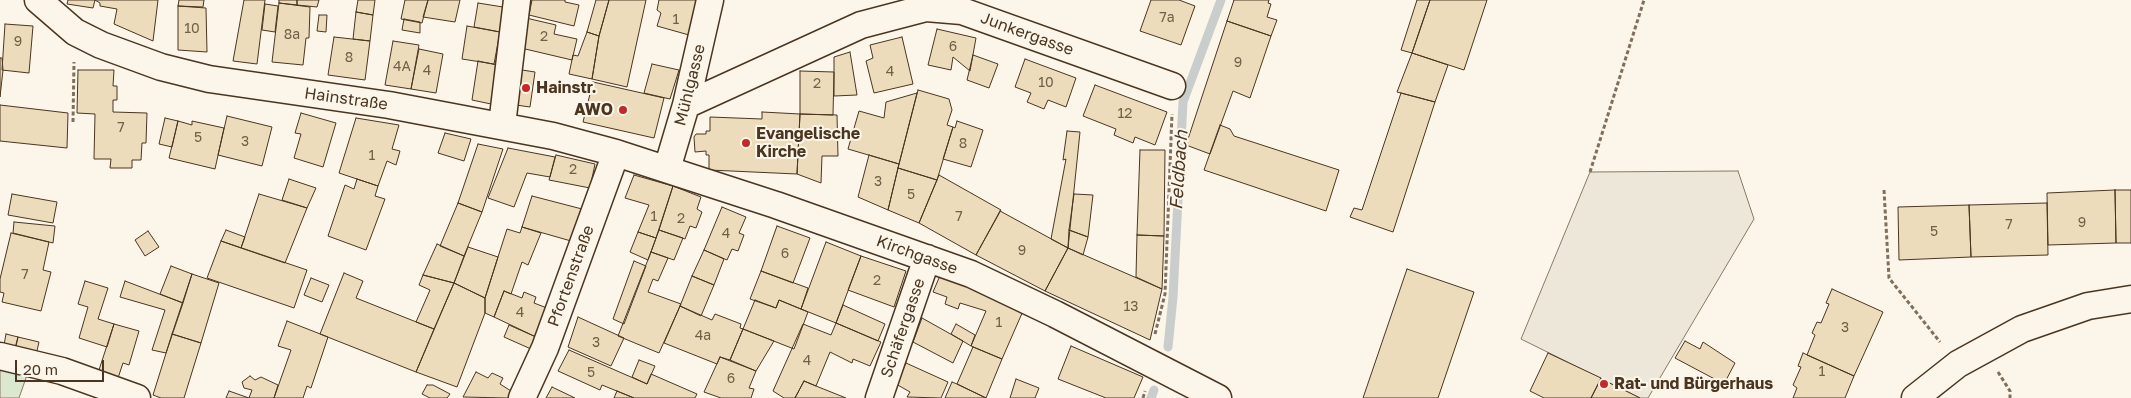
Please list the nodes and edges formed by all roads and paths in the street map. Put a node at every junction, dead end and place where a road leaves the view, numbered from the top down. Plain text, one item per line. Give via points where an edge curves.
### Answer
1 (38, 0) edge
2 (517, 0) edge
3 (710, 0) edge
4 (1644, 0) edge
5 (74, 32) junction
6 (1172, 86) joint
7 (686, 105) junction
8 (73, 122) dead end
9 (502, 126) junction
10 (616, 152) junction
11 (667, 169) junction
12 (1590, 172) dead end
13 (1884, 190) dead end
14 (927, 258) junction
15 (2131, 299) edge
16 (0, 356) edge
17 (1958, 364) junction
18 (1156, 365) junction
19 (137, 398) edge
20 (522, 398) edge
21 (879, 398) edge
22 (1218, 398) edge
23 (1915, 398) edge

1 - 5 street, Hainstraße
2 - 9 street
3 - 7 street, Mühlgasse
4 - 12 path
5 - 8 path
5 - 9 street, Hainstraße via 132,57 209,79 389,105
6 - 7 street, Junkergasse via 962,11 926,8 861,25
6 - 18 path via 1167,262 1165,294 1155,335
7 - 11 street, Mühlgasse
9 - 10 street, Hainstraße
10 - 11 street, Hainstraße
10 - 20 street, Pfortenstraße via 545,348
11 - 14 street, Kirchgasse
13 - 17 path via 1889,278
14 - 18 street, Kirchgasse via 980,278
14 - 21 street, Schäfergasse
15 - 17 street via 2088,306 2051,317
16 - 19 street via 62,371
17 - 23 street
18 - 22 street, Kirchgasse

